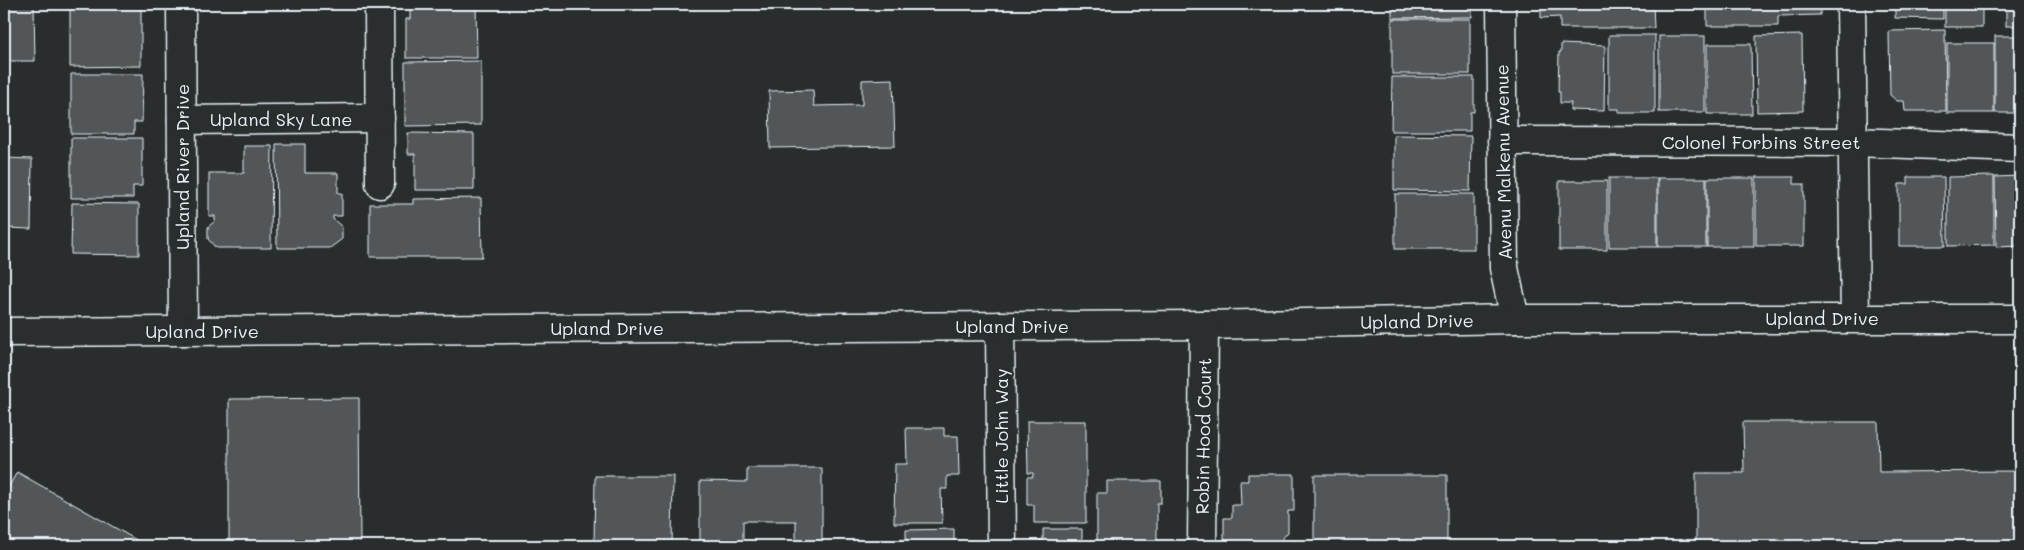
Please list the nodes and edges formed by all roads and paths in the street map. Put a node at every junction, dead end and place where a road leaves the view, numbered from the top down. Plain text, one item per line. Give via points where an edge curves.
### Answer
1 (182, 4) edge
2 (379, 4) edge
3 (1501, 4) edge
4 (1851, 4) edge
5 (380, 118) junction
6 (182, 120) junction
7 (1502, 141) junction
8 (1853, 142) junction
9 (2020, 148) edge
10 (380, 184) dead end
11 (1855, 318) junction
12 (1515, 319) junction
13 (2020, 319) edge
14 (1204, 325) junction
15 (1000, 326) junction
16 (183, 331) junction
17 (4, 332) edge
18 (1002, 546) edge
19 (1202, 546) edge

1 - 6 street, Upland River Drive
2 - 5 street
3 - 7 street, Avenu Malkenu Avenue
4 - 8 street
5 - 6 street, Upland Sky Lane
5 - 10 street
6 - 16 street, Upland River Drive
7 - 8 street, Colonel Forbins Street
7 - 12 street, Avenu Malkenu Avenue via 1504,268
8 - 9 street, Colonel Forbins Street
8 - 11 street
11 - 12 street, Upland Drive
11 - 13 street, Upland Drive
12 - 14 street, Upland Drive
14 - 15 street, Upland Drive
14 - 19 street, Robin Hood Court
15 - 16 street, Upland Drive
15 - 18 street, Little John Way
16 - 17 street, Upland Drive

